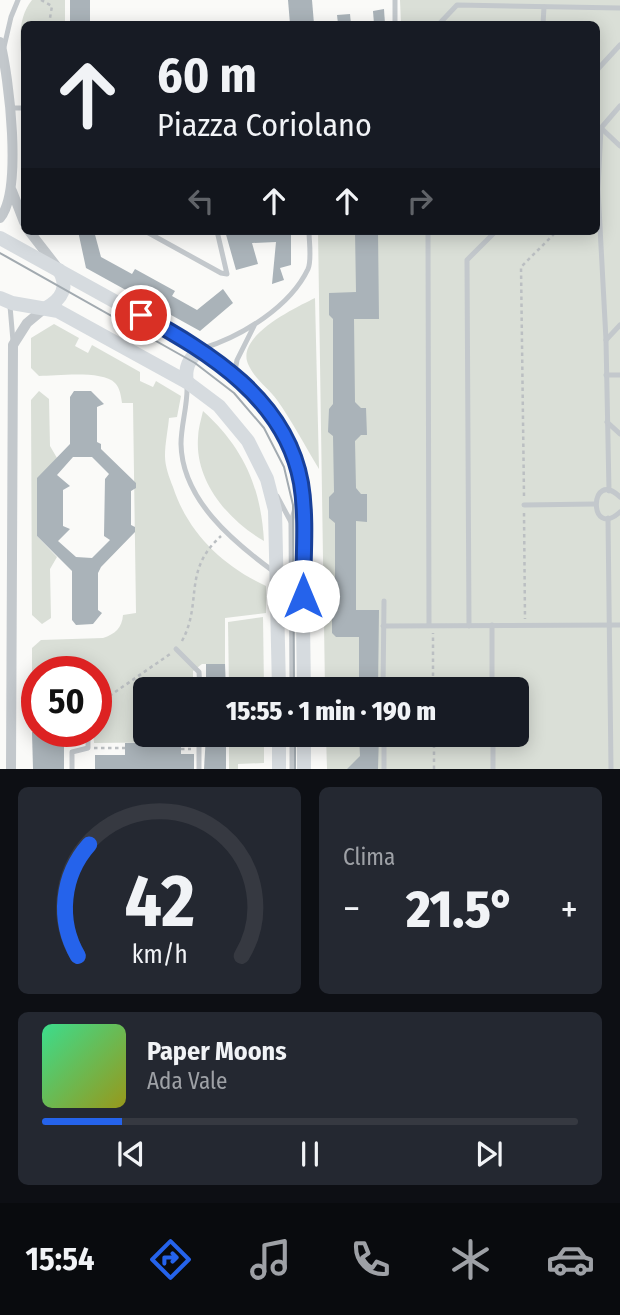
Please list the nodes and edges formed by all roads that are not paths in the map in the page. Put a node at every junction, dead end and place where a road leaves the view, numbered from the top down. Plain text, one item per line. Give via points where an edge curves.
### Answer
1 (18, 0) edge
2 (395, 0) edge
3 (544, 7) junction
4 (620, 8) edge
5 (395, 21) edge
6 (442, 21) edge
7 (543, 21) edge
8 (0, 42) edge
9 (620, 45) edge
10 (3, 54) junction
11 (600, 66) edge
12 (620, 106) edge
13 (10, 108) junction
14 (21, 108) edge
15 (601, 128) junction
16 (620, 146) edge
17 (600, 148) edge
18 (12, 191) junction
19 (21, 214) edge
20 (0, 218) edge
21 (600, 227) edge
22 (32, 235) edge
23 (152, 235) edge
24 (218, 235) edge
25 (309, 235) edge
26 (428, 235) edge
27 (492, 235) edge
28 (0, 238) edge
29 (59, 270) junction
30 (2, 299) edge
31 (46, 308) junction
32 (254, 326) junction
33 (620, 326) edge
34 (606, 340) junction
35 (13, 345) junction
36 (201, 349) junction
37 (235, 374) junction
38 (606, 374) junction
39 (620, 375) edge
40 (187, 382) junction
41 (607, 421) junction
42 (620, 434) edge
43 (267, 479) junction
44 (302, 486) junction
45 (609, 491) junction
46 (620, 497) edge
47 (595, 504) junction
48 (524, 505) road end
49 (620, 512) edge
50 (608, 518) junction
51 (291, 522) junction
52 (278, 574) junction
53 (384, 601) dead end
54 (492, 625) junction
55 (609, 625) junction
56 (620, 625) edge
57 (383, 626) junction
58 (431, 626) junction
59 (469, 626) junction
60 (176, 649) road end
61 (199, 677) edge
62 (279, 677) edge
63 (292, 677) edge
64 (304, 677) edge
65 (383, 677) edge
66 (492, 677) edge
67 (88, 747) edge
68 (199, 747) edge
69 (279, 747) edge
70 (292, 747) edge
71 (304, 747) edge
72 (384, 747) edge
73 (493, 747) edge
74 (11, 769) edge
75 (72, 769) edge
76 (199, 769) edge
77 (279, 769) edge
78 (292, 769) edge
79 (304, 769) edge
80 (384, 769) edge
81 (493, 769) edge
82 (611, 769) edge

1 - 10 lane
2 - 5 lane
3 - 4 lane
3 - 6 lane via 457,5
3 - 7 lane
8 - 10 street
9 - 11 lane
10 - 13 street
12 - 15 lane
13 - 14 lane
13 - 18 street
15 - 16 lane
15 - 17 lane
18 - 19 street
18 - 20 street
21 - 34 lane
22 - 29 street
23 - 24 lane via 227,274
25 - 32 lane via 309,268 286,299
26 - 58 lane
27 - 59 lane via 467,260
28 - 29 main road
29 - 31 main road via 63,292
29 - 36 main road
30 - 31 main road
30 - 35 lane
31 - 35 street via 27,323
31 - 40 main road via 75,319
32 - 36 lane
32 - 37 lane
33 - 34 lane
34 - 38 lane
35 - 74 street
36 - 37 main road
36 - 40 main road via 189,362
37 - 44 main road via 265,407 290,446
38 - 39 lane
38 - 41 lane
40 - 43 main road via 236,425
40 - 52 lane via 181,444 196,494 225,532
41 - 42 lane
41 - 45 lane
43 - 51 lane
43 - 52 main road via 275,510
44 - 51 lane
44 - 64 main road
45 - 46 lane
45 - 47 lane via 600,493
47 - 48 lane
47 - 50 lane via 597,513
49 - 50 lane
50 - 55 lane
51 - 63 lane
52 - 62 main road
53 - 57 lane
54 - 55 lane
54 - 59 lane
54 - 66 lane
55 - 56 lane
55 - 82 lane
57 - 58 lane
57 - 65 lane
58 - 59 lane
60 - 61 lane
67 - 75 lane via 72,751
68 - 76 lane
69 - 77 main road
70 - 78 lane
71 - 79 main road
72 - 80 lane
73 - 81 lane

